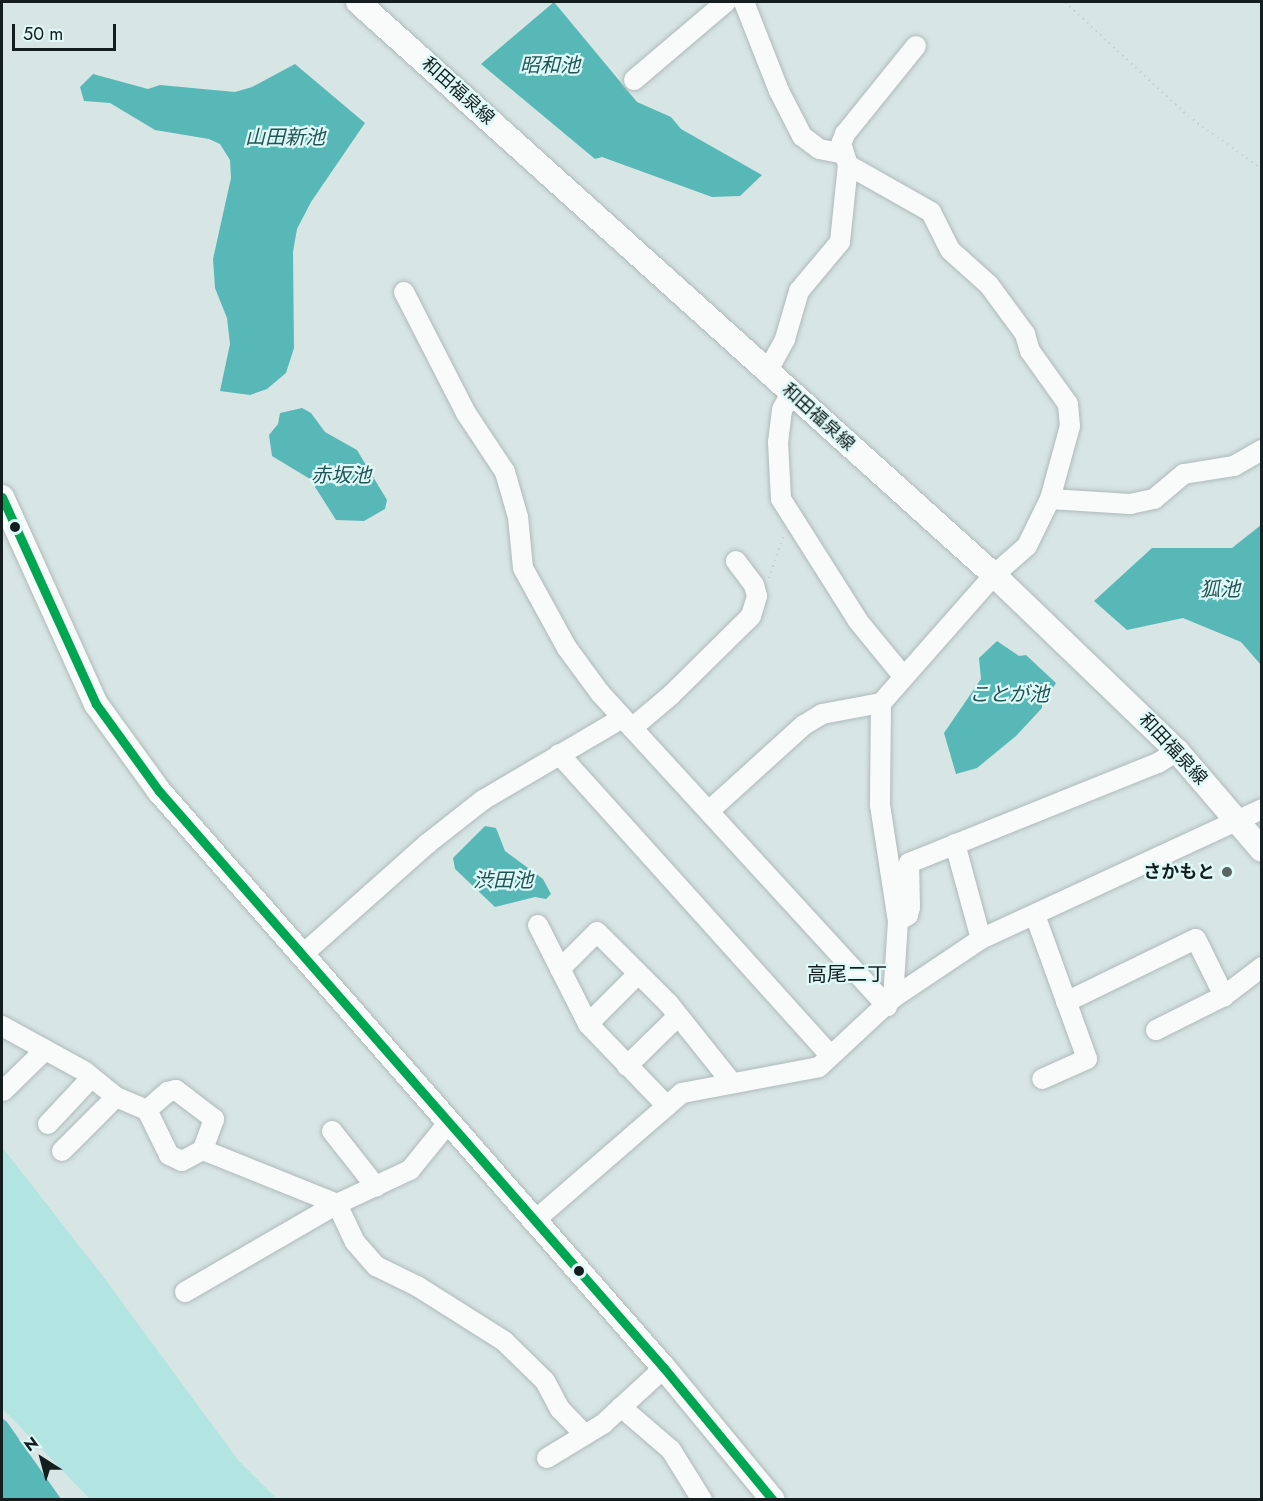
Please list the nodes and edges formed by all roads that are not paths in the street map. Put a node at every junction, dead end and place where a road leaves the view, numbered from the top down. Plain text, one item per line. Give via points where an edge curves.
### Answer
1 (358, 2) edge
2 (726, 2) edge
3 (744, 2) edge
4 (916, 46) dead end
5 (634, 80) dead end
6 (846, 160) junction
7 (404, 292) dead end
8 (767, 372) junction
9 (791, 393) junction
10 (1262, 450) edge
11 (2, 497) edge
12 (1050, 498) junction
13 (736, 561) dead end
14 (994, 575) junction
15 (903, 676) junction
16 (881, 703) junction
17 (627, 723) junction
18 (1177, 751) junction
19 (559, 754) junction
20 (1262, 809) edge
21 (709, 811) junction
22 (1238, 820) junction
23 (955, 844) junction
24 (1262, 850) edge
25 (1035, 915) junction
26 (898, 921) junction
27 (538, 925) dead end
28 (981, 939) junction
29 (302, 955) junction
30 (1262, 967) edge
31 (560, 969) junction
32 (638, 974) junction
33 (1224, 996) junction
34 (890, 1002) junction
35 (1066, 1002) junction
36 (678, 1016) junction
37 (588, 1024) junction
38 (2, 1026) edge
39 (1156, 1029) dead end
40 (45, 1050) junction
41 (831, 1056) junction
42 (627, 1066) junction
43 (92, 1077) junction
44 (1042, 1079) dead end
45 (732, 1083) junction
46 (3, 1091) dead end
47 (116, 1096) junction
48 (667, 1106) junction
49 (147, 1110) junction
50 (448, 1123) junction
51 (48, 1124) dead end
52 (332, 1131) dead end
53 (203, 1150) junction
54 (62, 1151) dead end
55 (376, 1187) junction
56 (337, 1204) junction
57 (533, 1222) junction
58 (185, 1292) dead end
59 (664, 1368) junction
60 (621, 1407) junction
61 (585, 1435) junction
62 (547, 1458) dead end
63 (702, 1500) edge
64 (772, 1500) edge

1 - 8 main road, 和田福泉線
2 - 5 street
3 - 6 street via 779,91 802,136 819,149
4 - 6 street via 845,134 841,144
6 - 8 street via 840,242 799,291 785,339
6 - 12 street via 932,212 950,250 999,296 1025,334 1030,351 1068,404 1070,426
7 - 17 street via 466,413 505,472 518,517 523,568 567,648
8 - 9 main road, 和田福泉線
9 - 14 main road, 和田福泉線
9 - 15 street via 782,410 778,442 781,499 858,621
10 - 12 street via 1234,466 1184,474 1154,499 1130,504
11 - 29 main road via 96,704 159,791
12 - 14 street via 1027,546
13 - 17 street via 754,585 757,596 751,616 671,695
14 - 15 street
14 - 18 main road, 和田福泉線
15 - 16 street
16 - 21 street via 822,714 804,725
16 - 26 street via 880,805
17 - 19 street
17 - 21 street
18 - 22 main road, 和田福泉線
18 - 23 street via 1158,763
19 - 29 street via 473,807
19 - 41 street
20 - 22 street
21 - 34 street
22 - 24 main road, 和田福泉線
22 - 25 street
23 - 26 street via 909,863 910,907 908,915
23 - 28 street
25 - 28 street
25 - 35 street
26 - 34 street
27 - 31 street
28 - 34 street
29 - 50 main road
30 - 33 street
31 - 32 street via 597,932
31 - 37 street
32 - 36 street
32 - 37 street
33 - 35 street via 1196,939
33 - 39 street
34 - 41 street
35 - 44 street via 1087,1059
36 - 42 street
36 - 45 street
37 - 42 street
38 - 40 street
40 - 43 street
40 - 46 street
41 - 45 street via 819,1067
42 - 48 street
43 - 47 street
43 - 51 street
45 - 48 street via 682,1093
47 - 49 street
47 - 54 street
48 - 57 street
49 - 53 street via 169,1155 182,1161
49 - 53 street via 176,1090 214,1119
50 - 55 street via 410,1170
50 - 57 main road
52 - 55 street
53 - 56 street
55 - 56 street
56 - 58 street
56 - 61 street via 356,1242 376,1266 417,1286 504,1341 545,1381 560,1409
57 - 59 main road
59 - 60 street
59 - 64 main road
60 - 61 street
60 - 63 street via 671,1450
61 - 62 street

